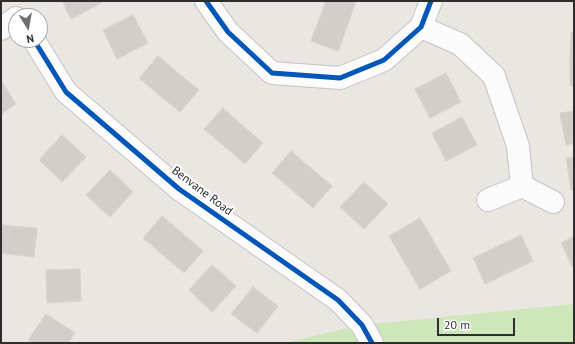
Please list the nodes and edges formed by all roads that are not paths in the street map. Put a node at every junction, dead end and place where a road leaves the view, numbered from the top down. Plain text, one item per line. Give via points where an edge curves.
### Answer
1 (206, 1) edge
2 (431, 1) edge
3 (421, 27) junction
4 (39, 48) edge
5 (522, 186) junction
6 (488, 200) dead end
7 (554, 202) dead end
8 (372, 343) edge

1 - 3 street via 228,32 272,73 340,78 384,60
2 - 3 street
3 - 5 street via 460,44 494,76 518,146
4 - 8 street, Benvane Road via 66,92 179,189 338,300 362,325
5 - 6 street
5 - 7 street

